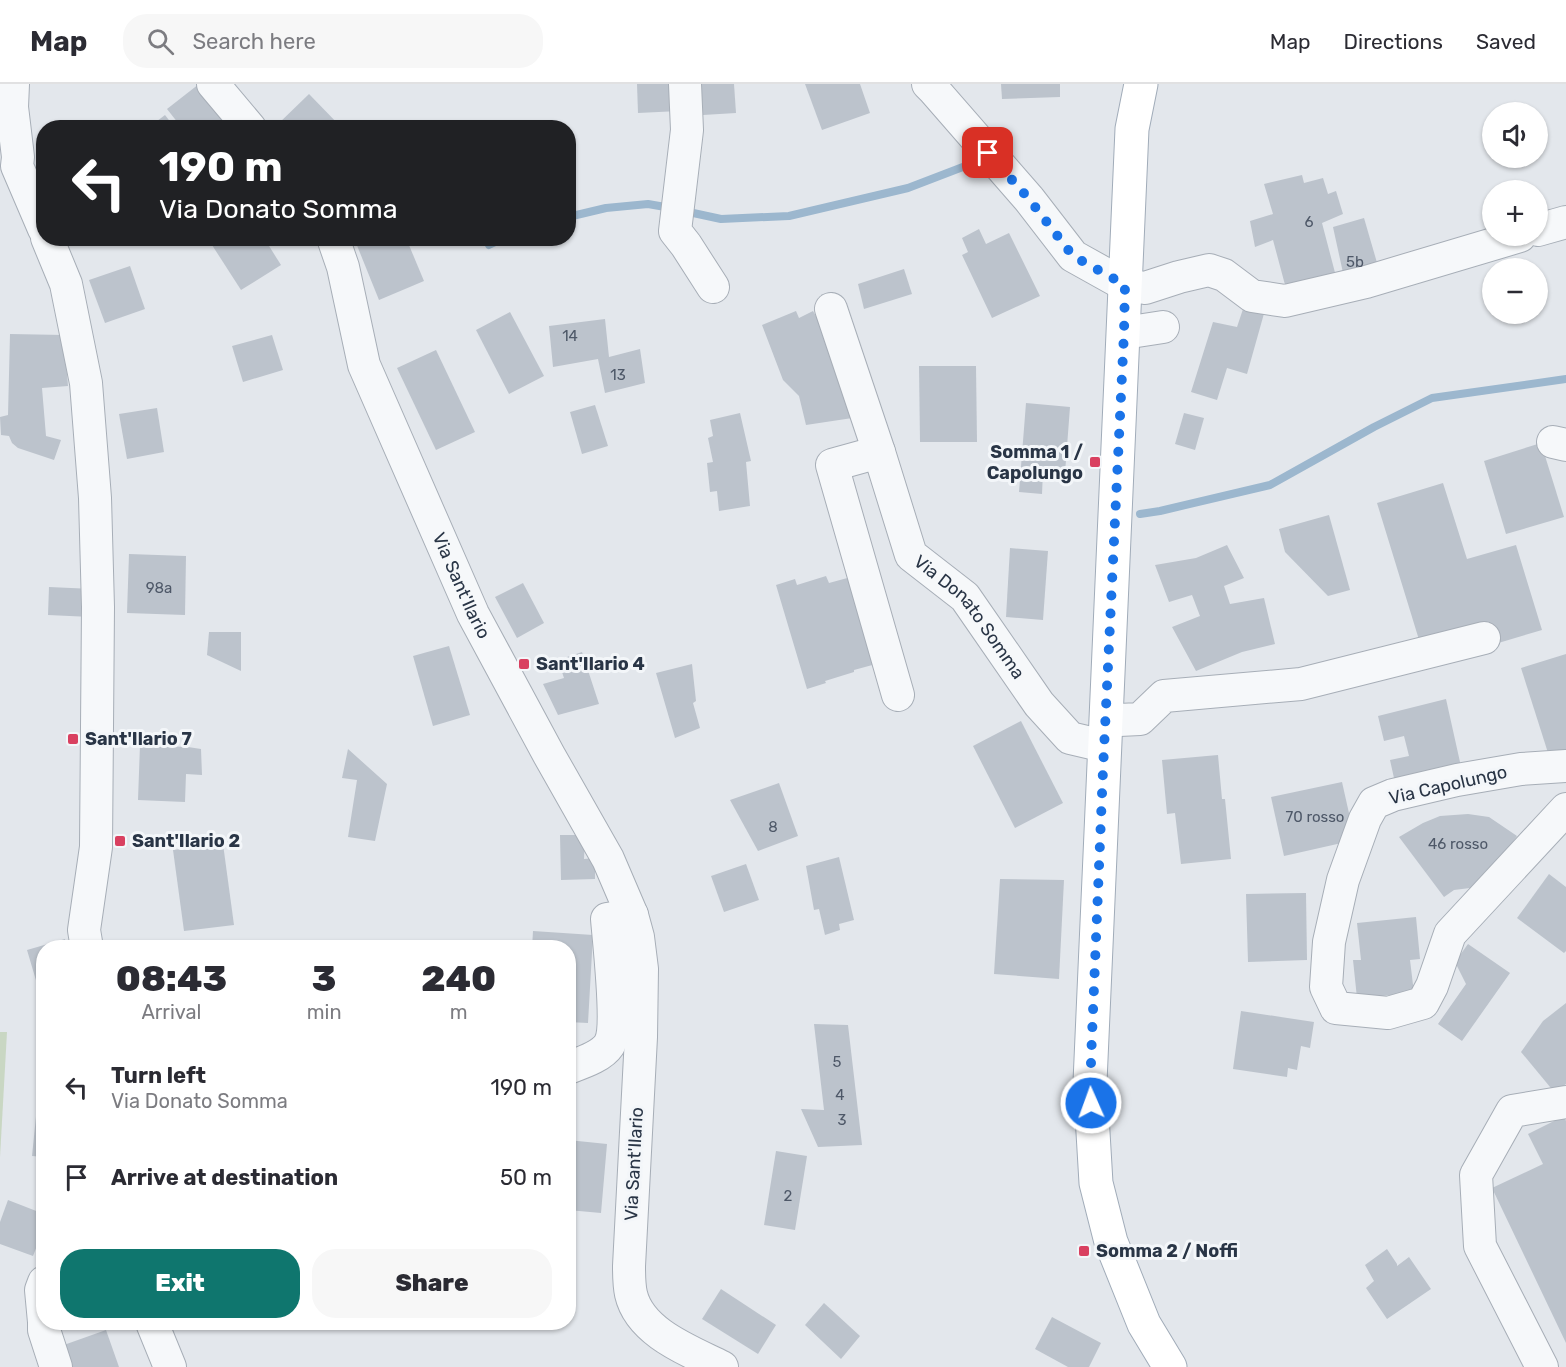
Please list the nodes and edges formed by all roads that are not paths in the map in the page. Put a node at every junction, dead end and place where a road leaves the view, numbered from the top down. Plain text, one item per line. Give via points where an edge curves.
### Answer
1 (13, 84) edge
2 (213, 84) edge
3 (685, 84) edge
4 (928, 84) edge
5 (1141, 84) edge
6 (243, 120) edge
7 (9, 159) edge
8 (36, 210) edge
9 (1566, 222) edge
10 (1548, 227) edge
11 (50, 246) edge
12 (336, 246) edge
13 (1487, 246) edge
14 (1125, 285) junction
15 (713, 286) dead end
16 (831, 309) dead end
17 (1163, 327) dead end
18 (1124, 333) junction
19 (879, 452) junction
20 (1484, 638) dead end
21 (898, 695) dead end
22 (1105, 731) junction
23 (1566, 766) edge
24 (1566, 809) edge
25 (632, 915) junction
26 (86, 940) edge
27 (576, 1064) edge
28 (1566, 1102) edge
29 (44, 1330) edge
30 (155, 1330) edge
31 (56, 1367) edge
32 (170, 1367) edge
33 (722, 1367) edge
34 (1170, 1367) edge
35 (1542, 1367) edge

1 - 7 street
2 - 6 street
3 - 15 street via 687,130 675,231
4 - 14 street via 1029,199 1073,256
5 - 14 main road via 1132,129
7 - 8 street via 17,166
9 - 10 street
11 - 26 street via 66,284 86,383 95,498 96,847
12 - 25 street, Via Sant'Ilario via 364,365 468,603 608,859
13 - 14 street via 1286,301 1252,296 1224,275 1209,270 1145,288
14 - 18 main road
16 - 19 street, Via Donato Somma
17 - 18 street
18 - 22 main road
19 - 21 street via 832,465
19 - 22 street, Via Donato Somma via 911,555 965,597 1039,704 1070,738
20 - 22 street, Via Donato Somma via 1300,684 1164,696 1140,719 1119,720
22 - 34 main road via 1090,1082 1096,1184 1111,1242 1144,1324
23 - 24 street, Via Capolungo via 1457,780 1374,803 1343,880 1329,942 1326,987 1336,1008 1388,1013 1423,1003 1450,934
25 - 27 street via 607,919 612,1039 600,1054
25 - 33 street, Via Sant'Ilario via 642,969 631,1294 639,1314 662,1336
28 - 35 street via 1512,1111 1476,1175 1480,1245
29 - 31 street
30 - 32 street

